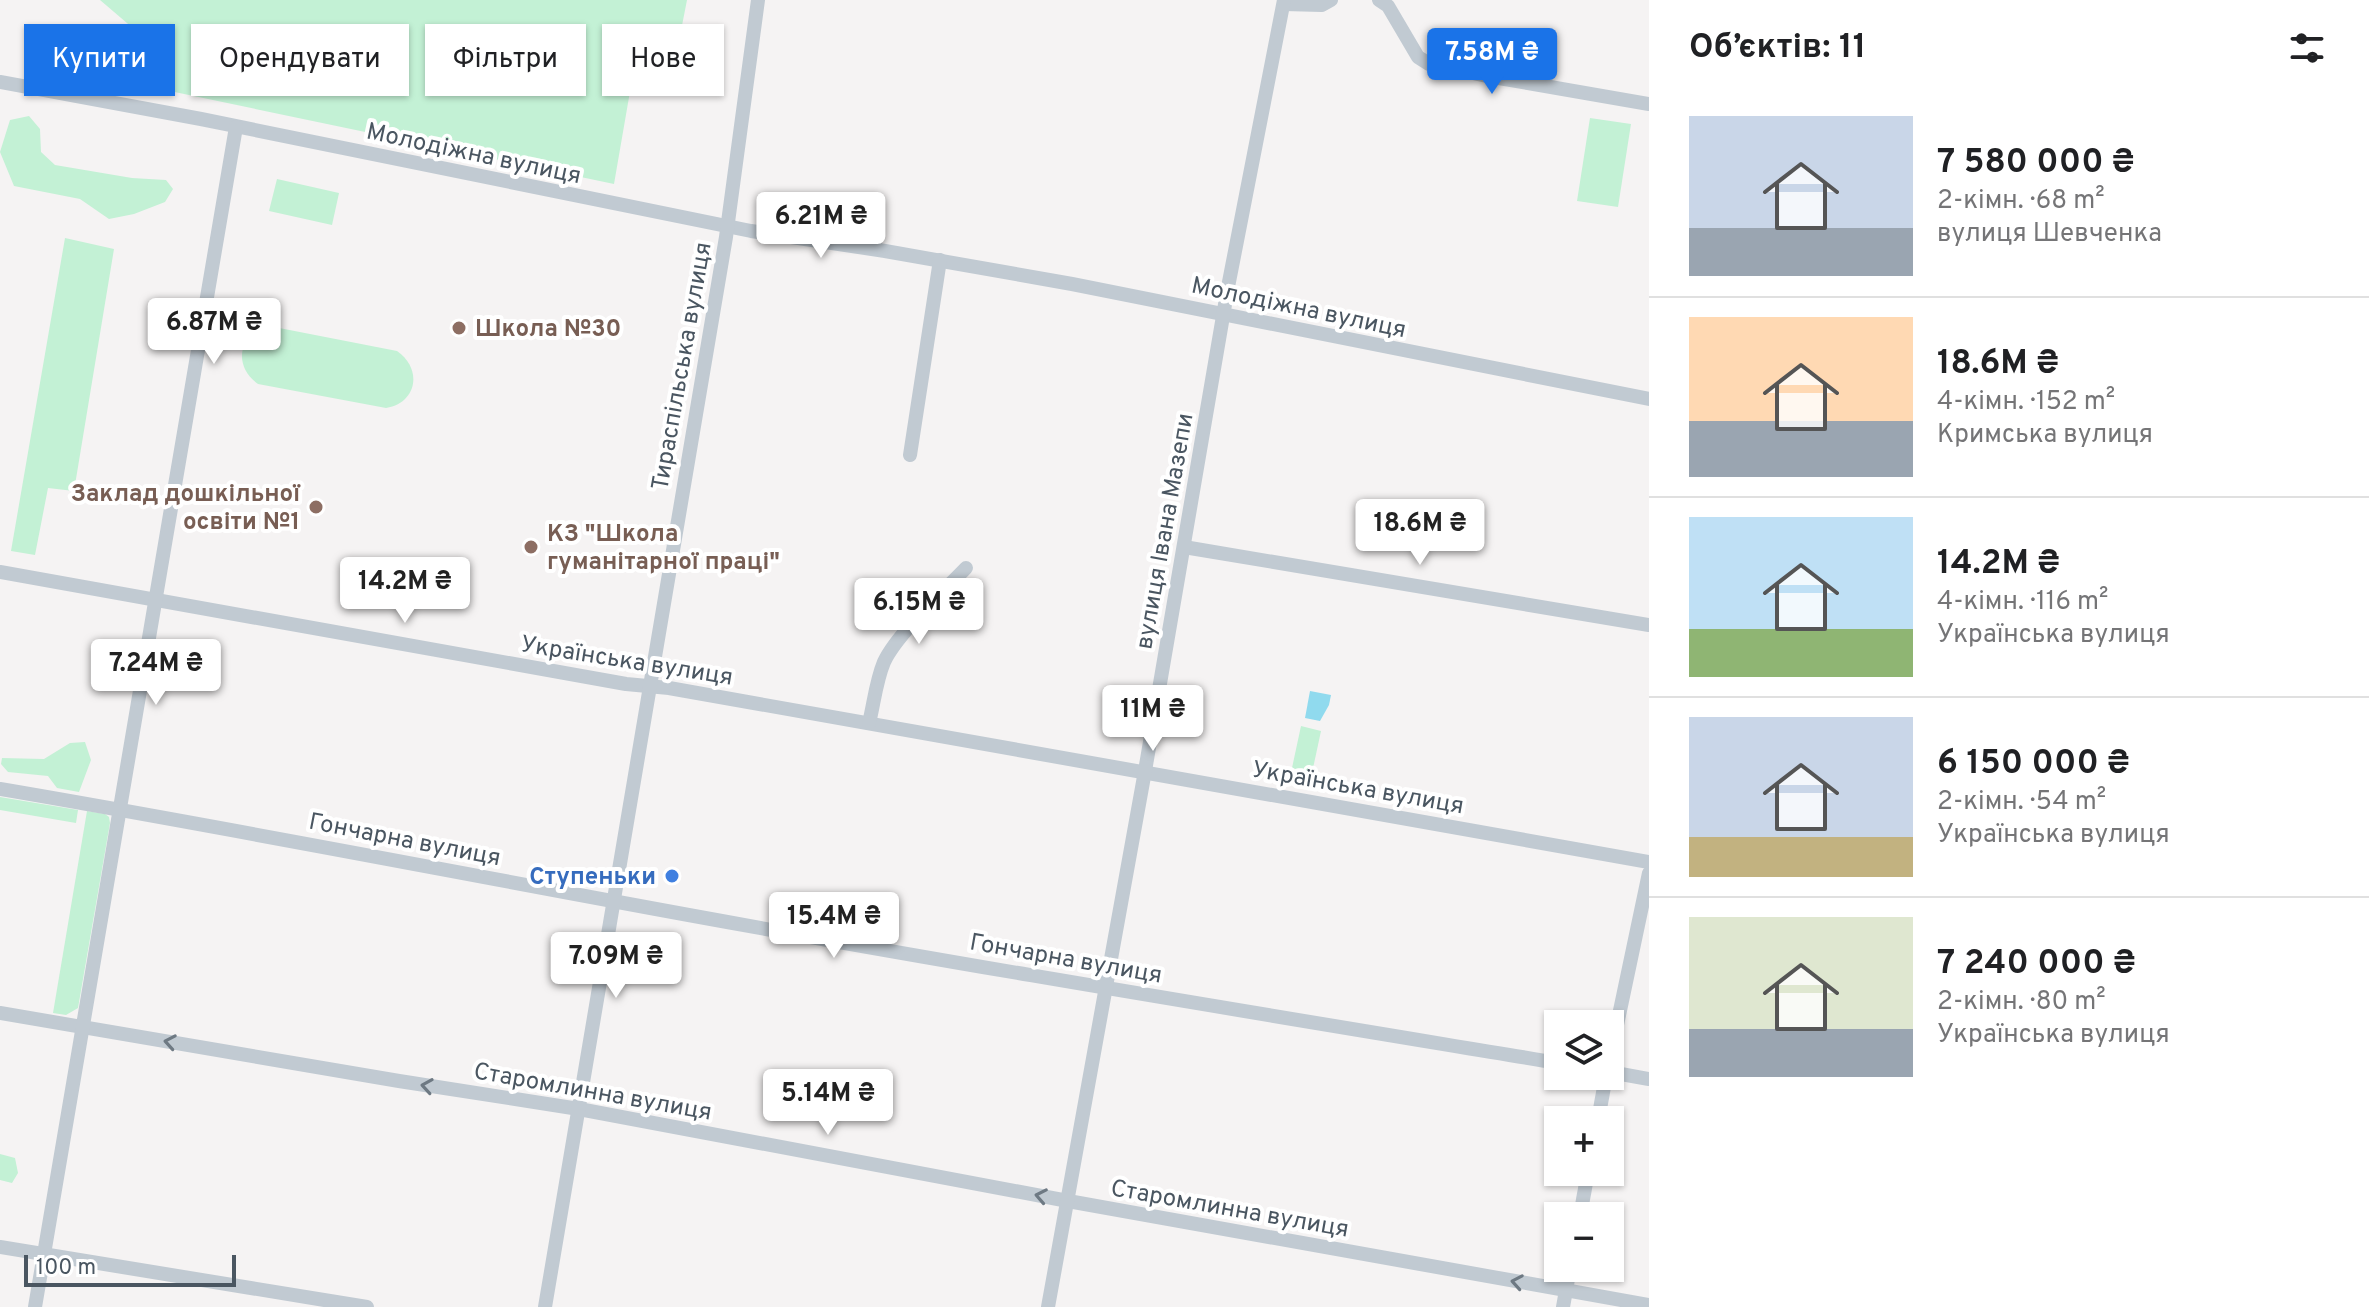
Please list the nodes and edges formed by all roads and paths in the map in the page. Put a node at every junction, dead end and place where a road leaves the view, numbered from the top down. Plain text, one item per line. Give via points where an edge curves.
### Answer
1 (758, 0) edge
2 (1331, 0) edge
3 (1379, 0) edge
4 (1284, 2) edge
5 (0, 82) edge
6 (1649, 104) edge
7 (236, 127) junction
8 (728, 225) junction
9 (940, 260) junction
10 (1223, 313) junction
11 (1649, 399) edge
12 (910, 455) dead end
13 (1184, 547) junction
14 (966, 568) dead end
15 (0, 572) edge
16 (155, 600) junction
17 (1649, 625) edge
18 (650, 686) junction
19 (869, 723) junction
20 (1145, 771) junction
21 (0, 789) edge
22 (118, 809) junction
23 (1649, 862) edge
24 (1649, 873) edge
25 (613, 901) junction
26 (1105, 988) junction
27 (1620, 1010) edge
28 (0, 1013) edge
29 (82, 1026) junction
30 (1544, 1061) edge
31 (1624, 1076) edge
32 (1649, 1079) edge
33 (579, 1109) junction
34 (1068, 1201) junction
35 (0, 1247) edge
36 (44, 1254) junction
37 (1568, 1282) edge
38 (1566, 1291) junction
39 (1649, 1305) edge
40 (35, 1307) edge
41 (367, 1307) edge
42 (545, 1307) edge
43 (1048, 1307) edge
44 (1563, 1307) edge

1 - 8 street, Тираспільська вулиця
2 - 4 street via 1322,5
3 - 6 street via 1388,6 1418,57 1429,64
4 - 10 street, вулиця Івана Мазепи
5 - 7 street, Молодіжна вулиця
7 - 8 street, Молодіжна вулиця
7 - 16 street
8 - 9 street, Молодіжна вулиця
8 - 18 street, Тираспільська вулиця
9 - 10 street, Молодіжна вулиця
9 - 12 street
10 - 11 street, Молодіжна вулиця
10 - 13 street, вулиця Івана Мазепи
13 - 17 street
13 - 20 street, вулиця Івана Мазепи
14 - 19 street via 886,658
15 - 16 street, Українська вулиця
16 - 18 street, Українська вулиця
16 - 22 street
18 - 19 street, Українська вулиця
18 - 25 street, Тираспільська вулиця
19 - 20 street, Українська вулиця
20 - 23 street, Українська вулиця
20 - 26 street, вулиця Івана Мазепи
21 - 22 street, Гончарна вулиця
22 - 25 street, Гончарна вулиця
22 - 29 street
24 - 27 street
25 - 26 street, Гончарна вулиця
25 - 33 street, Тираспільська вулиця
26 - 30 street, Гончарна вулиця
26 - 34 street, вулиця Івана Мазепи
28 - 29 street, Старомлинна вулиця
33 -> 29 street, Старомлинна вулиця
29 - 36 street
31 - 32 street
34 -> 33 street, Старомлинна вулиця
33 - 42 street, Тираспільська вулиця
38 -> 34 street, Старомлинна вулиця
34 - 43 street, вулиця Івана Мазепи
35 - 36 street
36 - 40 street
36 - 41 street
37 - 38 street
38 - 39 street, Старомлинна вулиця
38 - 44 street

